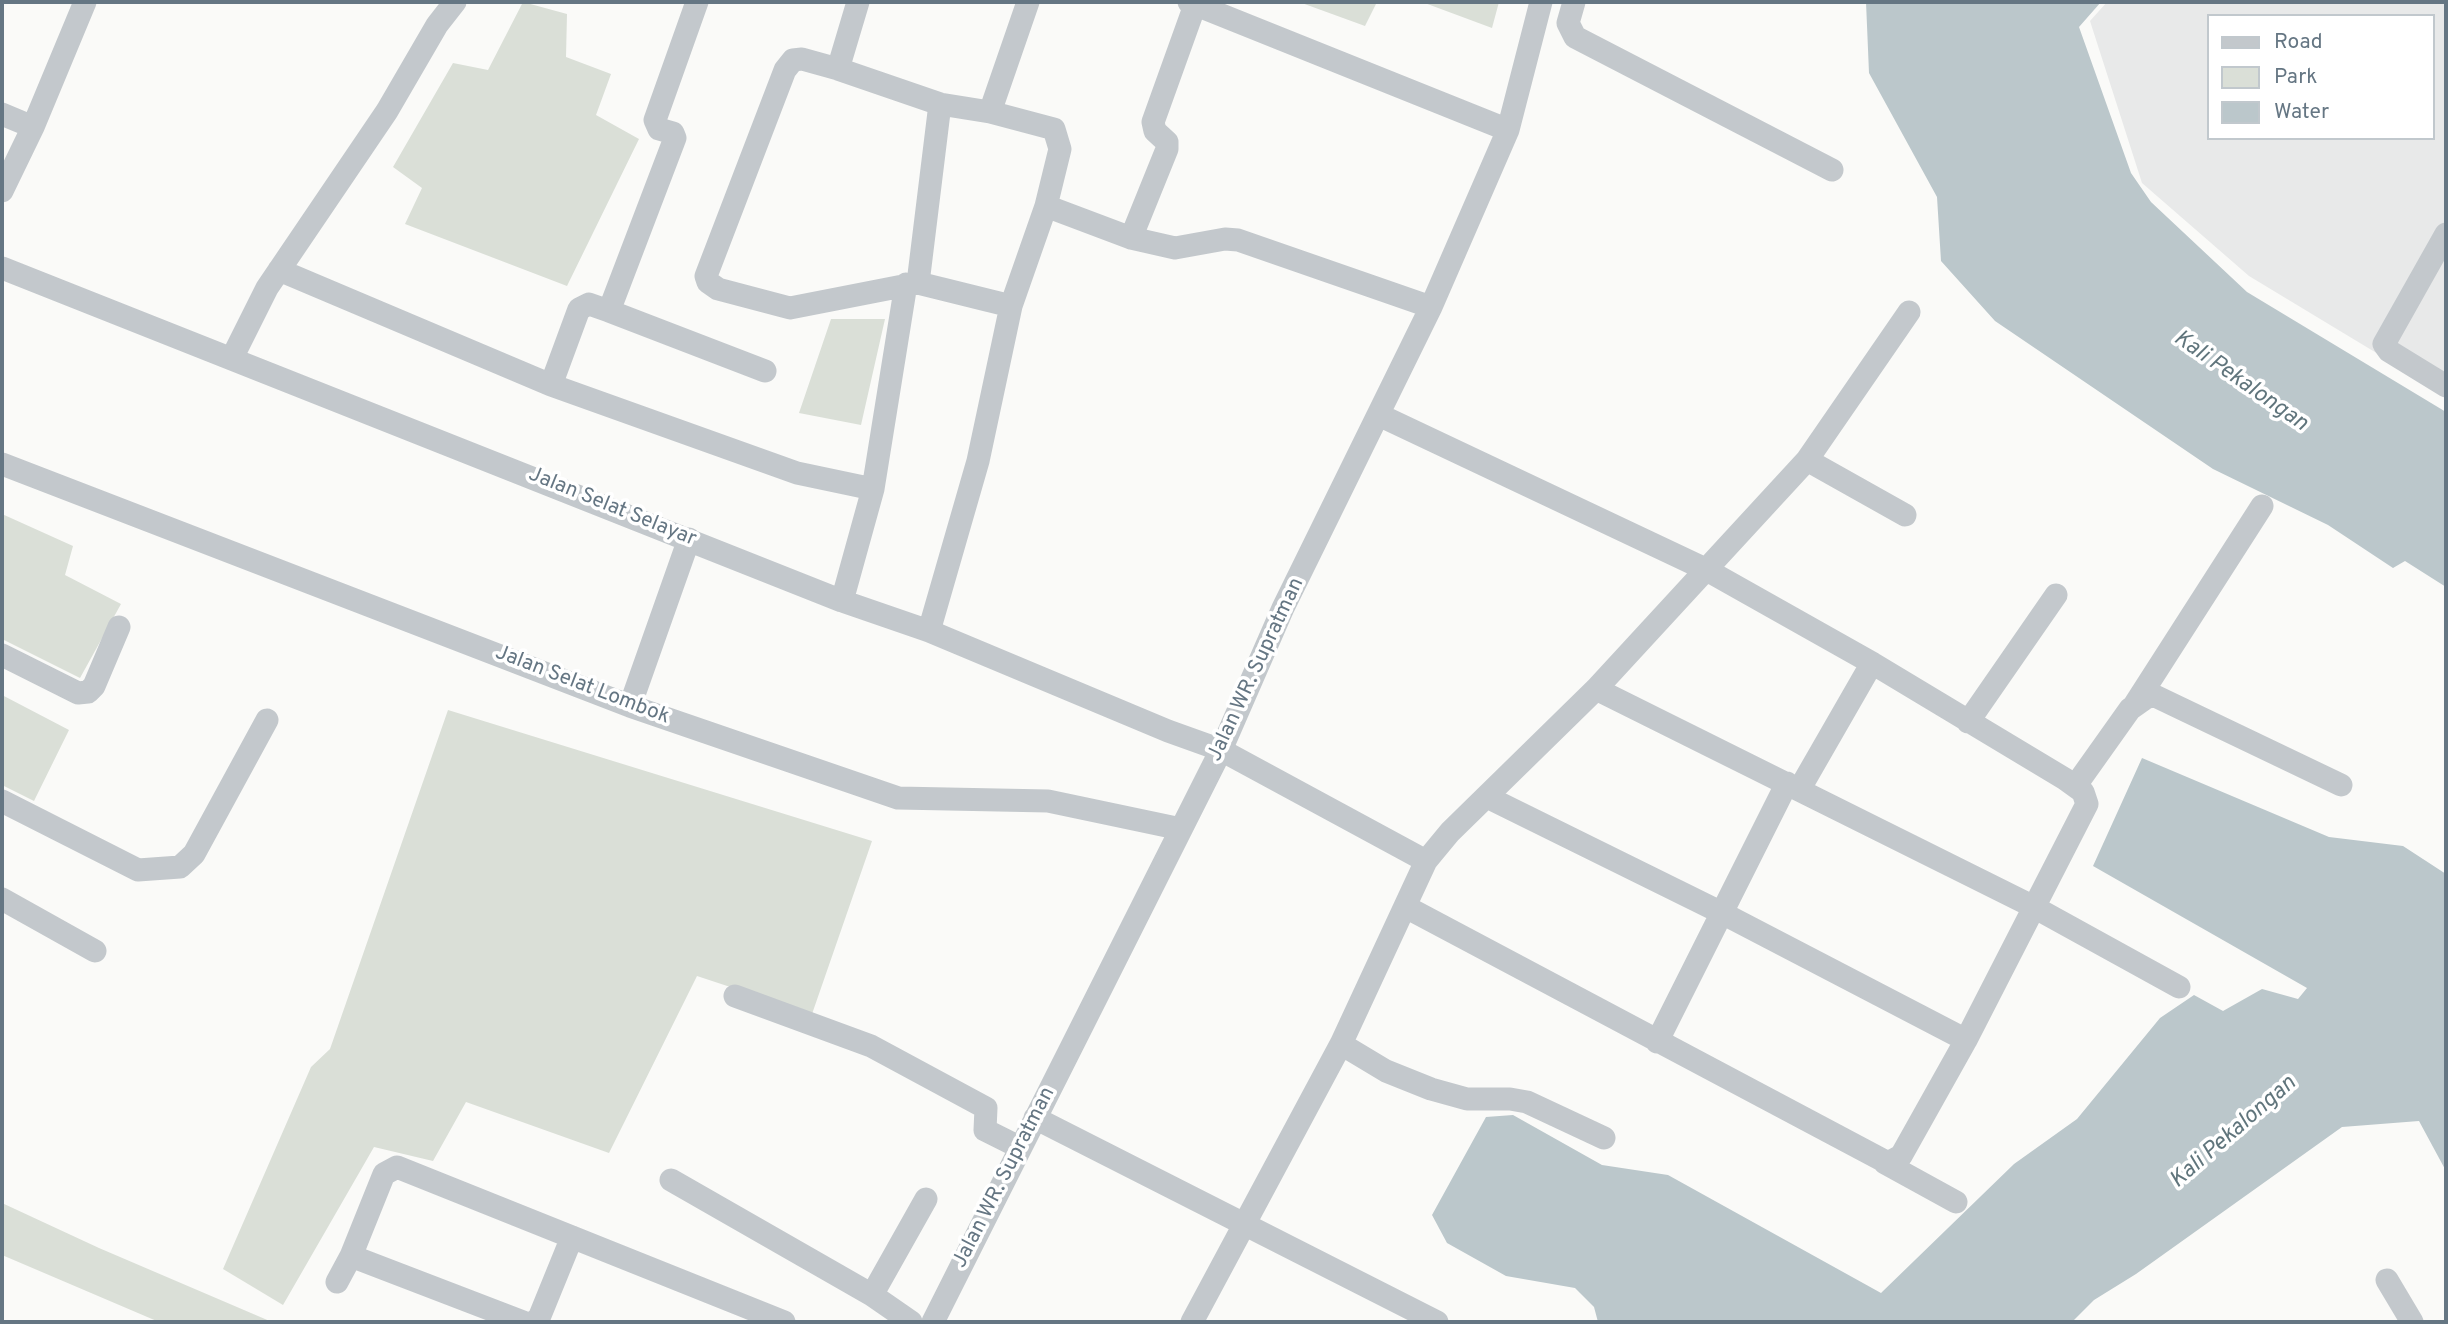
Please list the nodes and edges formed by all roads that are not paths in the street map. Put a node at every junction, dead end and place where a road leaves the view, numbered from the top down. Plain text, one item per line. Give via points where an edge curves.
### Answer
1 (85, 2) edge
2 (455, 2) edge
3 (697, 2) edge
4 (858, 2) edge
5 (1028, 2) edge
6 (1543, 2) edge
7 (1574, 2) edge
8 (1192, 3) edge
9 (838, 69) junction
10 (940, 104) junction
11 (990, 112) junction
12 (2, 114) edge
13 (33, 127) junction
14 (1508, 130) junction
15 (1832, 170) dead end
16 (2, 191) edge
17 (1046, 206) junction
18 (2446, 234) edge
19 (1131, 239) junction
20 (2, 268) edge
21 (279, 270) junction
22 (912, 284) junction
23 (1011, 306) junction
24 (1430, 307) junction
25 (609, 310) junction
26 (1909, 312) dead end
27 (232, 358) junction
28 (765, 371) dead end
29 (551, 385) junction
30 (2446, 386) edge
31 (1379, 415) junction
32 (1807, 460) junction
33 (2, 464) edge
34 (873, 489) junction
35 (2262, 506) dead end
36 (1905, 515) dead end
37 (689, 539) junction
38 (1705, 569) junction
39 (2056, 595) dead end
40 (842, 601) junction
41 (119, 627) dead end
42 (929, 631) junction
43 (2, 655) edge
44 (1872, 663) junction
45 (1596, 689) junction
46 (2135, 704) junction
47 (630, 706) junction
48 (267, 720) dead end
49 (1968, 722) junction
50 (1213, 747) junction
51 (2076, 785) junction
52 (2341, 785) dead end
53 (1793, 787) junction
54 (1487, 797) junction
55 (2, 801) edge
56 (1181, 829) junction
57 (1426, 861) junction
58 (2, 899) edge
59 (2032, 906) junction
60 (1406, 908) junction
61 (1722, 913) junction
62 (95, 951) dead end
63 (2179, 987) dead end
64 (735, 996) dead end
65 (1966, 1040) junction
66 (1657, 1042) junction
67 (1341, 1044) junction
68 (1035, 1118) junction
69 (1001, 1138) junction
70 (1604, 1138) dead end
71 (1885, 1163) junction
72 (671, 1180) dead end
73 (926, 1199) dead end
74 (1956, 1202) dead end
75 (1243, 1225) junction
76 (572, 1237) junction
77 (351, 1256) junction
78 (2387, 1280) dead end
79 (337, 1282) dead end
80 (872, 1295) junction
81 (901, 1317) edge
82 (523, 1322) edge
83 (534, 1322) edge
84 (784, 1322) edge
85 (933, 1322) edge
86 (1192, 1322) edge
87 (1437, 1322) edge
88 (2412, 1322) edge

1 - 13 street
2 - 21 street
3 - 25 street via 655,120 657,127 675,138
4 - 9 street
5 - 11 street
6 - 14 street, Jalan WR. Supratman
7 - 15 street via 1568,23 1576,37
8 - 14 street
8 - 19 street via 1153,122 1167,149
9 - 10 street
9 - 22 street via 802,59 793,60 785,70 706,276 708,282 718,289 790,308
10 - 11 street
10 - 22 street
11 - 17 street via 1054,129 1059,149
12 - 13 street
13 - 16 street
14 - 24 street, Jalan WR. Supratman
17 - 19 street
17 - 23 street
18 - 30 street via 2384,344
19 - 24 street via 1179,249 1238,240
20 - 27 street, Jalan Selat Selayar
21 - 27 street
21 - 29 street
22 - 23 street
22 - 34 street
23 - 42 street via 978,461
24 - 31 street, Jalan WR. Supratman
25 - 28 street
25 - 29 street via 589,304 579,309
26 - 32 street
27 - 37 street, Jalan Selat Selayar
29 - 34 street via 797,473
31 - 38 street
31 - 50 street, Jalan WR. Supratman
32 - 36 street
32 - 38 street
33 - 47 street, Jalan Selat Lombok
34 - 40 street
35 - 46 street
37 - 40 street, Jalan Selat Selayar
37 - 47 street
38 - 44 street
38 - 45 street
39 - 49 street
40 - 42 street, Jalan Selat Selayar
41 - 43 street via 88,692 78,693
42 - 50 street, Jalan Selat Selayar
44 - 49 street
44 - 53 street via 1834,734
45 - 53 street
45 - 54 street
46 - 51 street
46 - 52 street via 2161,696
47 - 56 street, Jalan Selat Lombok via 898,798 1048,801
48 - 55 street via 194,854 180,867 138,870
49 - 51 street
50 - 56 street, Jalan WR. Supratman
50 - 57 street, Jalan Selat Selayar
51 - 59 street via 2085,795 2086,807
53 - 59 street
53 - 61 street
54 - 57 street
54 - 61 street
56 - 68 street, Jalan WR. Supratman
57 - 60 street
58 - 62 street
59 - 63 street
59 - 65 street
60 - 66 street
60 - 67 street
61 - 65 street
61 - 66 street
64 - 69 street via 871,1046 981,1105 987,1111 982,1126
65 - 71 street via 1899,1159
66 - 71 street
67 - 70 street via 1431,1089 1467,1099 1527,1102
67 - 75 street
68 - 69 street, Jalan WR. Supratman
68 - 75 street
69 - 85 street, Jalan WR. Supratman
71 - 74 street
72 - 80 street
73 - 80 street
75 - 86 street
75 - 87 street
76 - 77 street via 393,1167 384,1174
76 - 83 street
76 - 84 street
77 - 79 street
77 - 82 street
78 - 88 street
80 - 81 street

